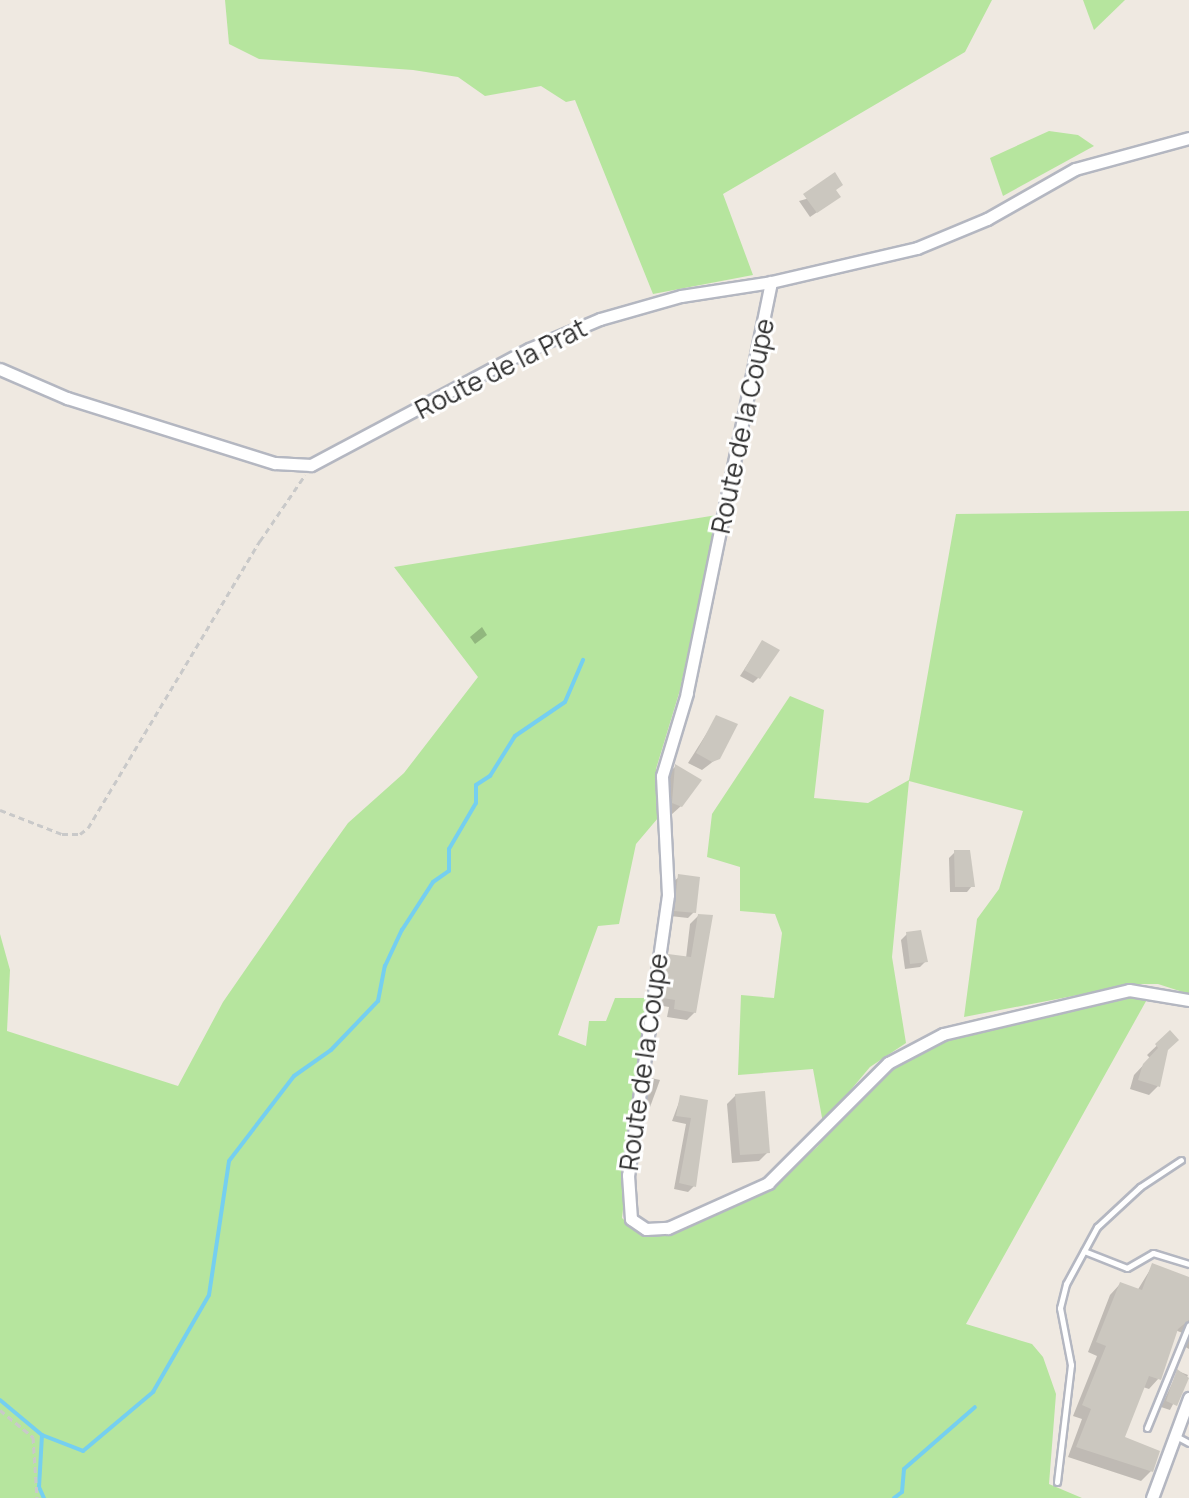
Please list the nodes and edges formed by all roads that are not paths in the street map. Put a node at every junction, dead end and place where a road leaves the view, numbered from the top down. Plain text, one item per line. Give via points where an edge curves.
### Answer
1 (1189, 138) edge
2 (771, 282) junction
3 (0, 369) edge
4 (1189, 1000) edge
5 (1181, 1160) dead end
6 (1084, 1251) junction
7 (1189, 1264) edge
8 (1189, 1325) edge
9 (1189, 1398) edge
10 (1147, 1428) dead end
11 (1173, 1435) junction
12 (1189, 1443) edge
13 (1057, 1482) dead end
14 (1152, 1498) edge

1 - 2 street, Route de la Prat via 1075,169 987,219 917,248
2 - 3 street, Route de la Prat via 681,296 560,334 311,465 275,463 67,398
2 - 4 street, Route de la Coupe via 687,693 662,776 668,895 628,1175 631,1219 646,1229 668,1228 768,1183 888,1063 943,1034 1129,990
5 - 6 lane via 1114,1209
6 - 7 lane via 1127,1268 1153,1253
6 - 13 lane via 1061,1298 1071,1365
8 - 10 lane
9 - 11 street
11 - 12 lane
11 - 14 street

